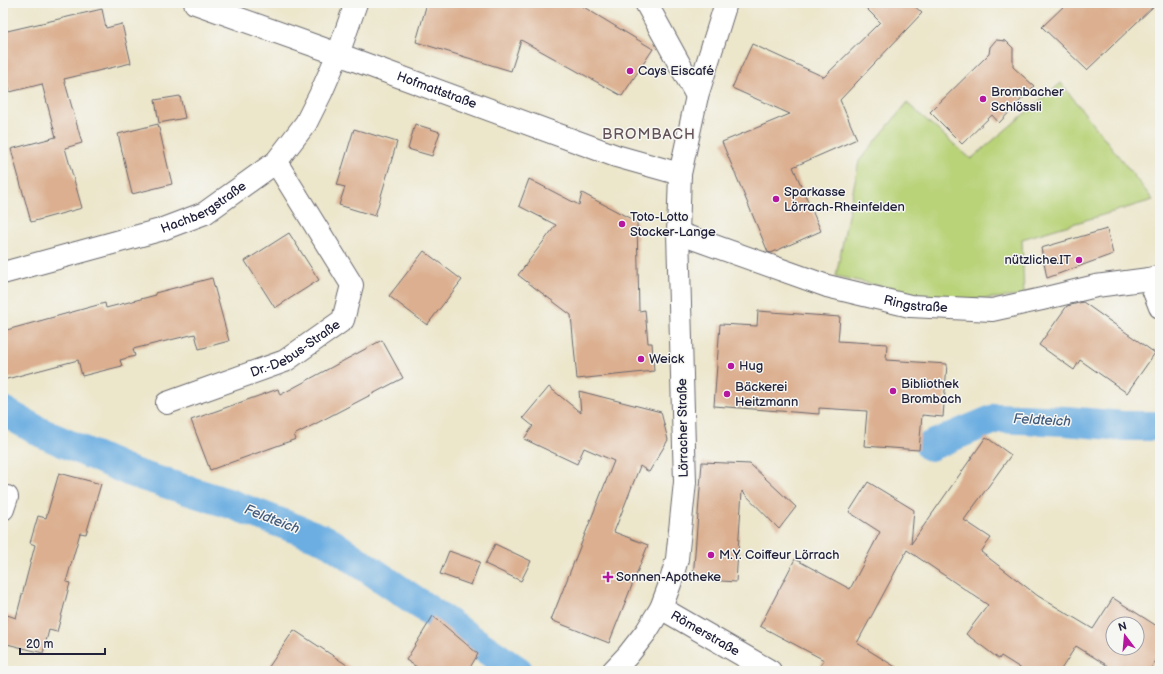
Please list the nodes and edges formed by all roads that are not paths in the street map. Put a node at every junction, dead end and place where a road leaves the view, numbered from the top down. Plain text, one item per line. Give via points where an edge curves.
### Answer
1 (195, 3) edge
2 (356, 3) edge
3 (646, 3) edge
4 (726, 3) edge
5 (338, 54) junction
6 (698, 96) junction
7 (276, 162) junction
8 (680, 174) junction
9 (678, 233) junction
10 (3, 273) edge
11 (1155, 278) edge
12 (1160, 307) edge
13 (167, 403) dead end
14 (661, 608) junction
15 (613, 671) edge
16 (770, 671) edge

1 - 5 street, Hofmattstraße
2 - 5 street, Hachbergstraße
3 - 6 street
4 - 6 street, Lörracher Straße
5 - 7 street, Hachbergstraße via 306,123
5 - 8 street, Hofmattstraße via 616,156
6 - 8 street, Lörracher Straße
7 - 10 street, Hachbergstraße via 205,213 160,230
7 - 13 street, Dr.-Debus-Straße via 352,285 343,320 285,361
8 - 9 street, Lörracher Straße
9 - 11 street, Ringstraße via 827,286 910,306 992,310 1096,286
9 - 14 street, Lörracher Straße via 685,482 677,558
11 - 12 street
14 - 15 street, Lörracher Straße via 642,638
14 - 16 street, Römerstraße

